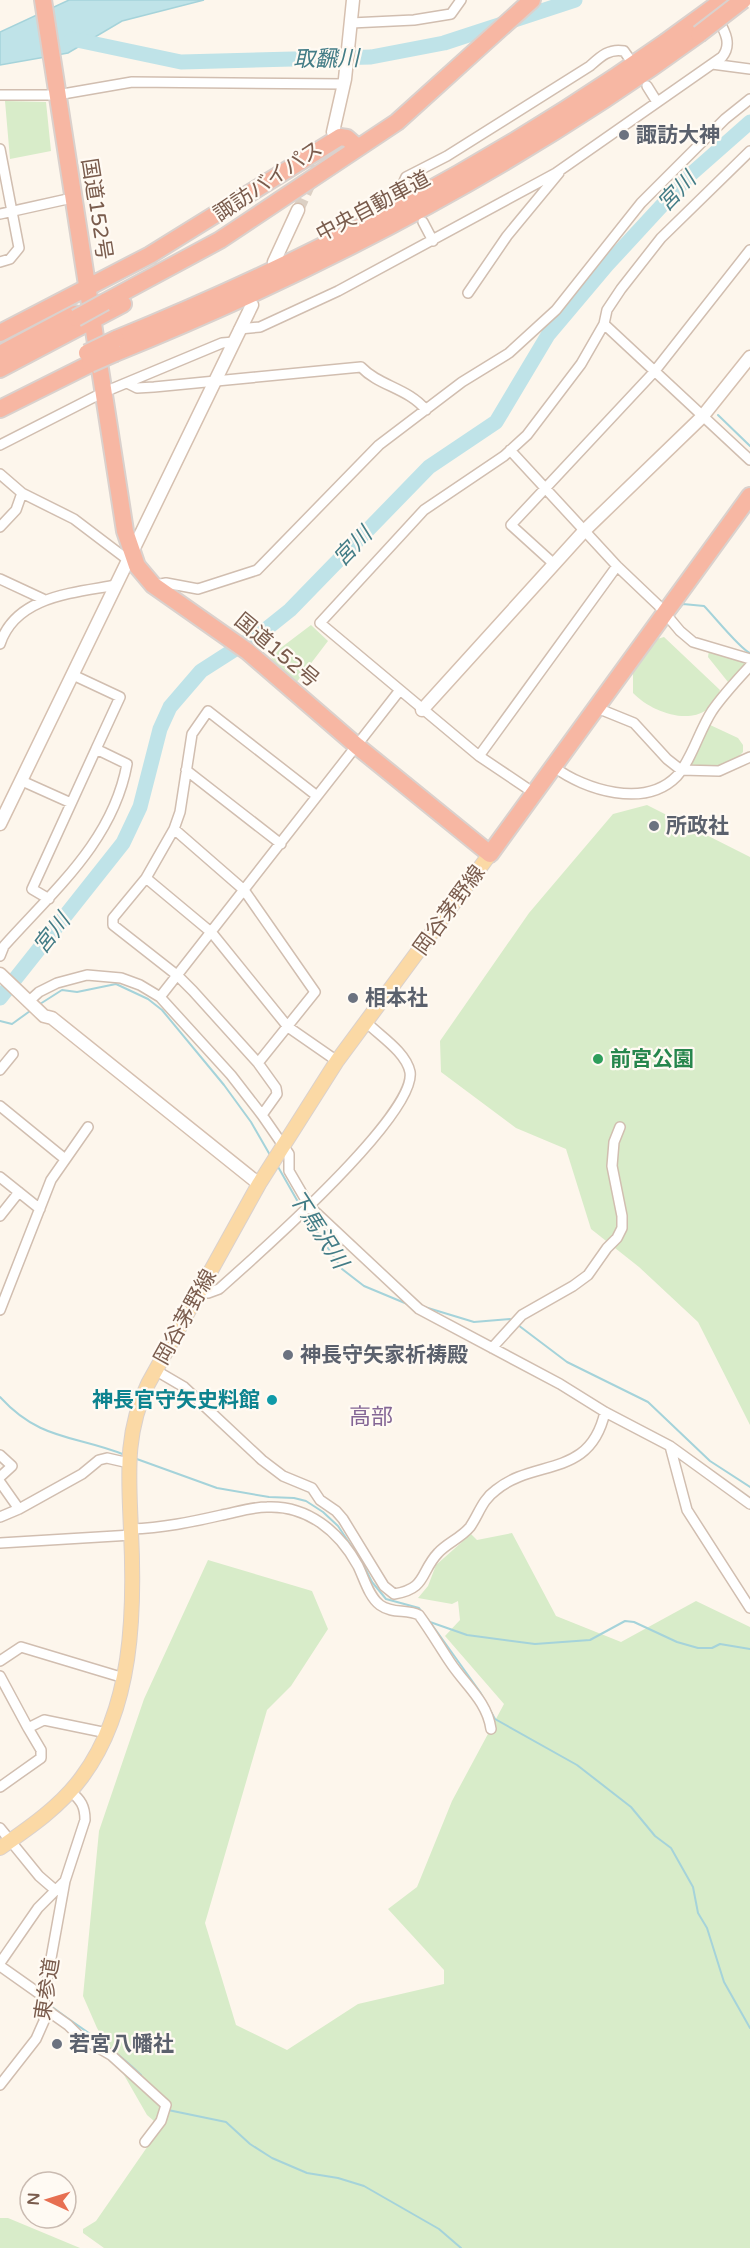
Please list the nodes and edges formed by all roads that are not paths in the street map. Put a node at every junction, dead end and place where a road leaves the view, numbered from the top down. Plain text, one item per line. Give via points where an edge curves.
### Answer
1 (43, 0) edge
2 (353, 0) edge
3 (461, 0) edge
4 (521, 0) edge
5 (532, 0) edge
6 (743, 0) edge
7 (719, 6) edge
8 (351, 25) junction
9 (692, 32) junction
10 (631, 61) dead end
11 (712, 64) junction
12 (750, 69) edge
13 (345, 81) junction
14 (647, 86) dead end
15 (57, 92) junction
16 (0, 95) edge
17 (420, 97) junction
18 (750, 99) edge
19 (657, 102) junction
20 (397, 122) junction
21 (333, 132) tunnel mouth
22 (355, 145) junction
23 (0, 149) edge
24 (750, 151) edge
25 (0, 155) edge
26 (561, 169) junction
27 (408, 195) dead end
28 (72, 198) junction
29 (298, 210) tunnel mouth
30 (11, 211) junction
31 (0, 214) edge
32 (423, 222) dead end
33 (433, 241) junction
34 (750, 250) edge
35 (0, 262) edge
36 (274, 262) dead end
37 (86, 287) junction
38 (468, 293) dead end
39 (104, 301) junction
40 (252, 305) dead end
41 (81, 318) junction
42 (604, 324) junction
43 (239, 329) junction
44 (0, 333) edge
45 (234, 342) junction
46 (0, 356) edge
47 (750, 357) edge
48 (88, 359) junction
49 (0, 369) edge
50 (654, 372) junction
51 (215, 382) junction
52 (129, 384) junction
53 (102, 393) junction
54 (0, 396) edge
55 (0, 409) edge
56 (426, 410) junction
57 (702, 417) junction
58 (0, 444) edge
59 (510, 450) junction
60 (750, 460) edge
61 (0, 474) edge
62 (546, 488) junction
63 (22, 493) junction
64 (750, 496) edge
65 (0, 527) edge
66 (585, 530) junction
67 (130, 557) junction
68 (554, 564) junction
69 (617, 566) junction
70 (0, 579) edge
71 (116, 585) junction
72 (153, 585) junction
73 (43, 599) junction
74 (664, 614) junction
75 (0, 644) edge
76 (750, 659) edge
77 (750, 666) edge
78 (73, 675) junction
79 (400, 690) junction
80 (597, 708) junction
81 (422, 710) junction
82 (357, 746) junction
83 (96, 749) junction
84 (479, 756) junction
85 (750, 757) edge
86 (554, 766) junction
87 (186, 770) junction
88 (681, 770) junction
89 (21, 781) junction
90 (534, 792) junction
91 (317, 796) junction
92 (71, 803) junction
93 (0, 824) edge
94 (174, 829) junction
95 (280, 844) junction
96 (490, 854) junction
97 (146, 878) junction
98 (244, 890) junction
99 (49, 899) junction
100 (212, 933) junction
101 (0, 956) edge
102 (0, 974) edge
103 (178, 976) junction
104 (160, 997) junction
105 (31, 1004) junction
106 (366, 1022) junction
107 (288, 1027) junction
108 (13, 1054) dead end
109 (337, 1061) junction
110 (258, 1063) junction
111 (0, 1070) edge
112 (0, 1106) edge
113 (262, 1115) junction
114 (88, 1127) dead end
115 (620, 1127) dead end
116 (276, 1157) junction
117 (65, 1159) junction
118 (0, 1178) edge
119 (259, 1184) junction
120 (19, 1192) junction
121 (40, 1209) junction
122 (306, 1211) junction
123 (0, 1216) edge
124 (198, 1293) junction
125 (0, 1310) edge
126 (492, 1348) junction
127 (155, 1370) junction
128 (605, 1412) junction
129 (670, 1446) junction
130 (0, 1455) edge
131 (129, 1458) junction
132 (0, 1479) edge
133 (750, 1504) edge
134 (316, 1507) junction
135 (19, 1509) junction
136 (0, 1517) edge
137 (132, 1532) junction
138 (0, 1543) edge
139 (392, 1602) junction
140 (750, 1608) edge
141 (0, 1661) edge
142 (0, 1676) edge
143 (124, 1678) junction
144 (28, 1728) junction
145 (491, 1730) dead end
146 (107, 1733) junction
147 (0, 1786) edge
148 (70, 1791) junction
149 (0, 1828) edge
150 (5, 1845) edge
151 (65, 1881) junction
152 (54, 1889) junction
153 (0, 1965) edge
154 (44, 1997) junction
155 (44, 2008) junction
156 (0, 2085) edge
157 (144, 2142) dead end

1 - 15 highway, 国道152号
2 - 8 street
3 - 8 street via 451,14
4 - 17 highway, 諏訪バイパス
5 - 17 highway, 諏訪バイパス
6 - 9 highway, 中央自動車道, bridge
7 - 9 highway, 中央自動車道
7 - 11 street via 728,45
8 - 13 street
9 - 48 highway, 中央自動車道, bridge via 615,93 402,218 295,272
10 - 27 street via 624,51 618,50 600,56 457,150 406,177 402,186
11 - 12 street
11 - 19 street
13 - 15 street via 132,82
13 - 21 street
14 - 19 street
15 - 16 street
15 - 28 highway, 国道152号
17 - 20 highway, 諏訪バイパス
17 - 22 highway, 諏訪バイパス
18 - 56 street via 725,118 641,203 556,310 509,353 462,381
19 - 26 street
20 - 39 highway, 諏訪バイパス via 220,240
20 - 41 highway via 395,130 298,199
22 - 37 highway via 339,137 150,255
22 - 39 highway, 諏訪バイパス via 255,213
23 - 25 street
24 - 42 street via 661,238 616,296
25 - 30 street
26 - 33 street
26 - 38 street
28 - 30 street
28 - 37 highway, 国道152号
29 - 36 street
30 - 31 street
30 - 35 street via 19,248 10,259
32 - 33 street
33 - 43 street via 260,327
34 - 50 street
37 - 41 highway, 国道152号
37 - 44 highway
39 - 41 highway, 諏訪バイパス, bridge
40 - 43 street
41 - 46 highway, 諏訪バイパス
41 - 49 highway
41 - 53 highway, 国道152号
42 - 50 street
42 - 59 street via 581,364 527,435
43 - 45 street
45 - 51 street
45 - 52 street via 222,343
47 - 57 street
48 - 54 highway, 中央自動車道
48 - 55 highway, 中央自動車道
50 - 57 street
50 - 62 street
51 - 52 street via 137,388
51 - 56 street via 361,367 369,375 417,398
51 - 67 street
52 - 53 street
53 - 58 street
53 - 67 highway, 国道152号
56 - 72 street via 379,445 257,570 198,589 166,583
57 - 60 street
57 - 66 street
59 - 62 street
59 - 79 street via 424,510 320,623
61 - 63 street
62 - 66 street
62 - 68 street via 512,525
63 - 65 street via 16,510
63 - 67 street via 74,519
64 - 74 highway
66 - 68 street
66 - 69 street
67 - 71 street
67 - 72 highway, 国道152号
68 - 81 street
69 - 74 street
69 - 84 street
70 - 73 street
71 - 73 street
71 - 78 street
72 - 82 highway, 国道152号 via 247,651
73 - 75 street via 7,627
74 - 76 street via 693,642
74 - 80 highway
77 - 88 street via 712,711
78 - 83 street via 120,697
78 - 89 street
79 - 81 street
79 - 82 street
80 - 86 highway
80 - 88 street via 634,723
81 - 84 street
82 - 91 street
82 - 96 highway, 国道152号
83 - 92 street
83 - 99 street via 127,764 122,789 93,846
84 - 90 street
85 - 88 street via 719,771
86 - 88 street via 573,779 616,793 660,787
86 - 90 highway
87 - 91 street via 192,734 208,711
87 - 94 street
87 - 95 street
89 - 92 street
89 - 93 street
90 - 96 highway
91 - 95 street
92 - 99 street via 32,889
94 - 97 street
94 - 98 street
95 - 98 street
96 - 106 main road, 岡谷茅野線
97 - 100 street
97 - 103 street via 113,918 113,924
98 - 100 street
98 - 107 street via 315,992
99 - 101 street via 4,946
100 - 103 street
100 - 107 street
102 - 105 street
103 - 104 street
103 - 110 street
104 - 105 street via 122,978 87,975 39,992
104 - 113 street
105 - 119 street
106 - 109 main road, 岡谷茅野線
106 - 122 street via 398,1049 410,1071 408,1088 360,1153
107 - 109 street
107 - 110 street
108 - 111 street
109 - 116 main road, 岡谷茅野線
110 - 113 street via 277,1094
112 - 117 street
113 - 116 street
114 - 117 street
115 - 126 street via 612,1166 622,1216 617,1238 588,1275 515,1323
116 - 119 main road, 岡谷茅野線
116 - 122 street via 289,1154 289,1171
117 - 121 street via 51,1180
118 - 120 street
119 - 124 main road, 岡谷茅野線
120 - 121 street
120 - 123 street
121 - 125 street
122 - 124 street via 219,1289
122 - 126 street via 416,1306
124 - 127 main road, 岡谷茅野線
126 - 128 street
127 - 131 main road, 岡谷茅野線 via 136,1408
127 - 134 street via 184,1387 283,1476 312,1488
128 - 129 street
128 - 139 street via 602,1426 583,1453 498,1487 480,1507 471,1526 439,1551 417,1586
129 - 133 street
129 - 140 street via 687,1510
130 - 132 street via 12,1466
131 - 135 street via 99,1460 82,1474
131 - 137 main road, 岡谷茅野線
132 - 135 street
134 - 137 street via 268,1507
134 - 139 street via 336,1511 343,1519
134 - 139 street via 325,1525 357,1564 378,1604
135 - 136 street
137 - 138 street
137 - 143 main road, 岡谷茅野線
139 - 145 street via 419,1615 477,1696
141 - 143 street via 21,1647
142 - 144 street
143 - 146 main road, 岡谷茅野線
144 - 146 street via 45,1719
144 - 147 street via 41,1750 41,1758
146 - 148 main road, 岡谷茅野線 via 90,1766
148 - 150 main road, 岡谷茅野線
148 - 151 street, 東参道 via 82,1802 85,1820
149 - 150 street
150 - 152 street
151 - 152 street
151 - 154 street, 東参道
152 - 153 street
153 - 154 street
154 - 155 street, 東参道
155 - 156 street, 東参道 via 44,2021 36,2039
155 - 157 street via 116,2060 166,2105 161,2121

